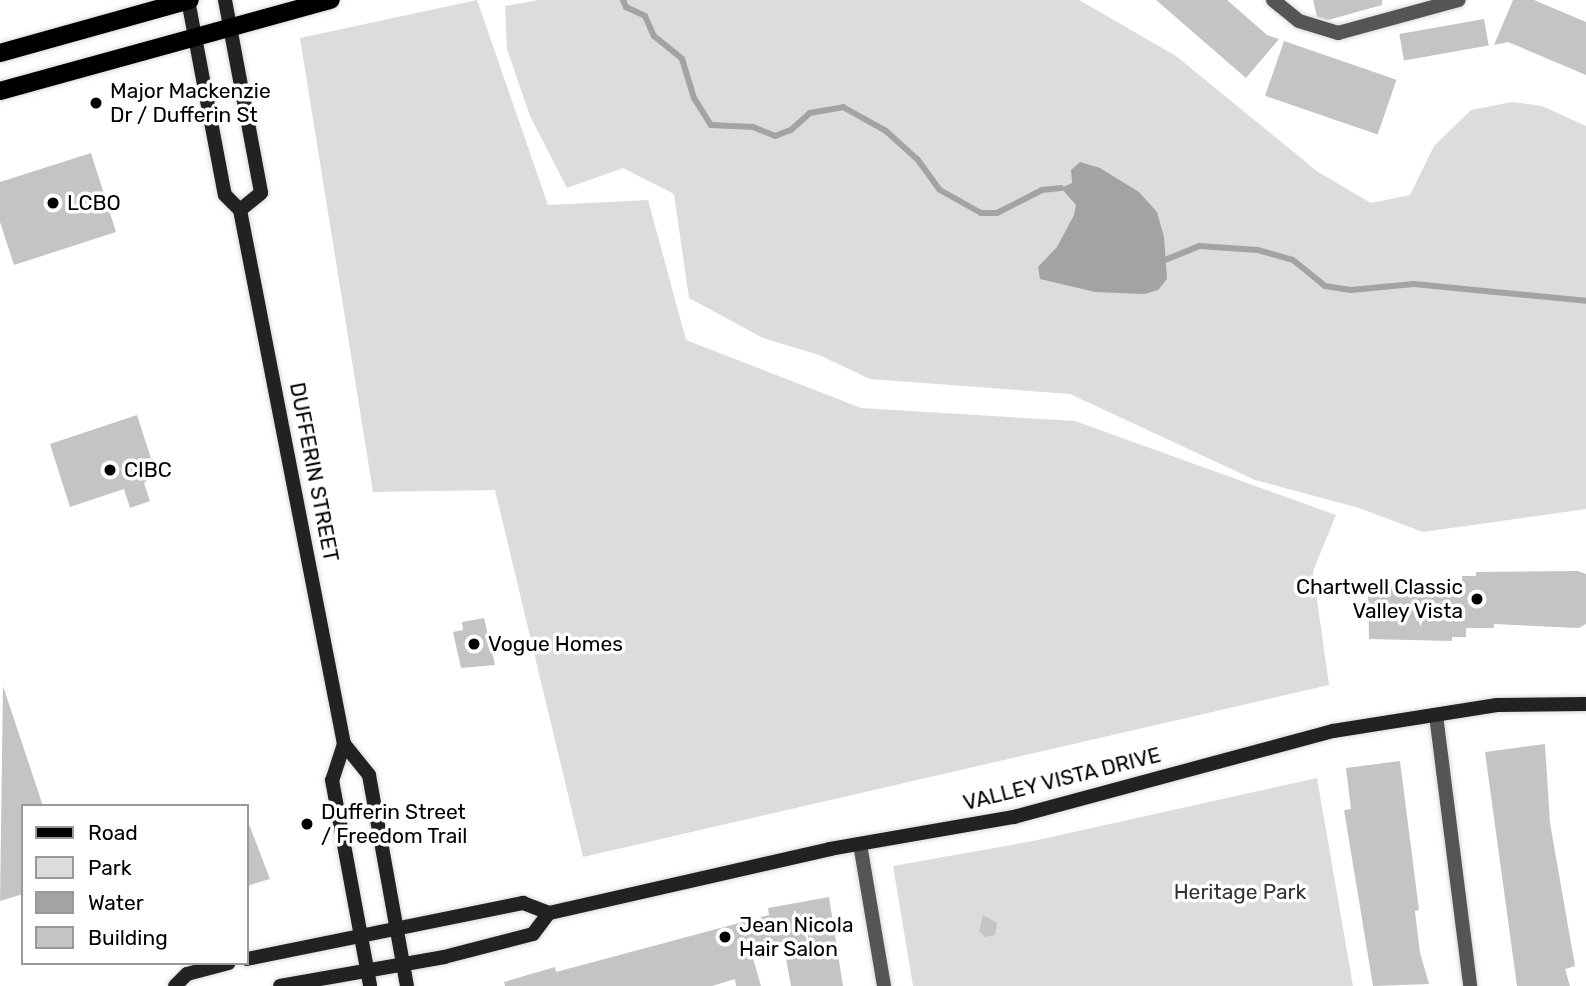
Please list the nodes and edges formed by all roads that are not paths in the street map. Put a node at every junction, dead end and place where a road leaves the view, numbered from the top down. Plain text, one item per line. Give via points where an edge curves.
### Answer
1 (188, 0) edge
2 (225, 0) edge
3 (331, 0) edge
4 (1273, 0) edge
5 (1459, 0) edge
6 (230, 27) junction
7 (195, 37) junction
8 (0, 53) edge
9 (0, 91) edge
10 (240, 210) junction
11 (1586, 704) edge
12 (1436, 715) junction
13 (344, 744) junction
14 (860, 844) junction
15 (549, 913) junction
16 (397, 929) junction
17 (361, 934) junction
18 (248, 959) edge
19 (403, 963) junction
20 (221, 965) edge
21 (367, 969) junction
22 (175, 986) edge
23 (281, 986) edge
24 (370, 986) edge
25 (407, 986) edge
26 (884, 986) edge
27 (1470, 986) edge

1 - 7 street, DUFFERIN STREET
1 - 8 main road
2 - 6 street
3 - 6 main road
4 - 5 street via 1298,21 1338,33
6 - 7 main road
6 - 10 street via 261,193
7 - 9 main road
7 - 10 street, DUFFERIN STREET via 225,195
10 - 13 street, DUFFERIN STREET
11 - 12 street, VALLEY VISTA DRIVE via 1520,703
12 - 14 street, VALLEY VISTA DRIVE via 1305,737 1014,817
12 - 27 street
13 - 16 street, DUFFERIN STREET via 369,775
13 - 17 street, DUFFERIN STREET via 332,780
14 - 15 street, VALLEY VISTA DRIVE
14 - 26 street
15 - 16 street, VALLEY VISTA DRIVE via 523,902
15 - 19 street via 533,934
16 - 17 street, VALLEY VISTA DRIVE
16 - 19 street, DUFFERIN STREET
17 - 18 street, VALLEY VISTA DRIVE
17 - 21 street, DUFFERIN STREET
19 - 21 street
19 - 25 street, DUFFERIN STREET
20 - 22 street via 187,974
21 - 23 street
21 - 24 street, DUFFERIN STREET

